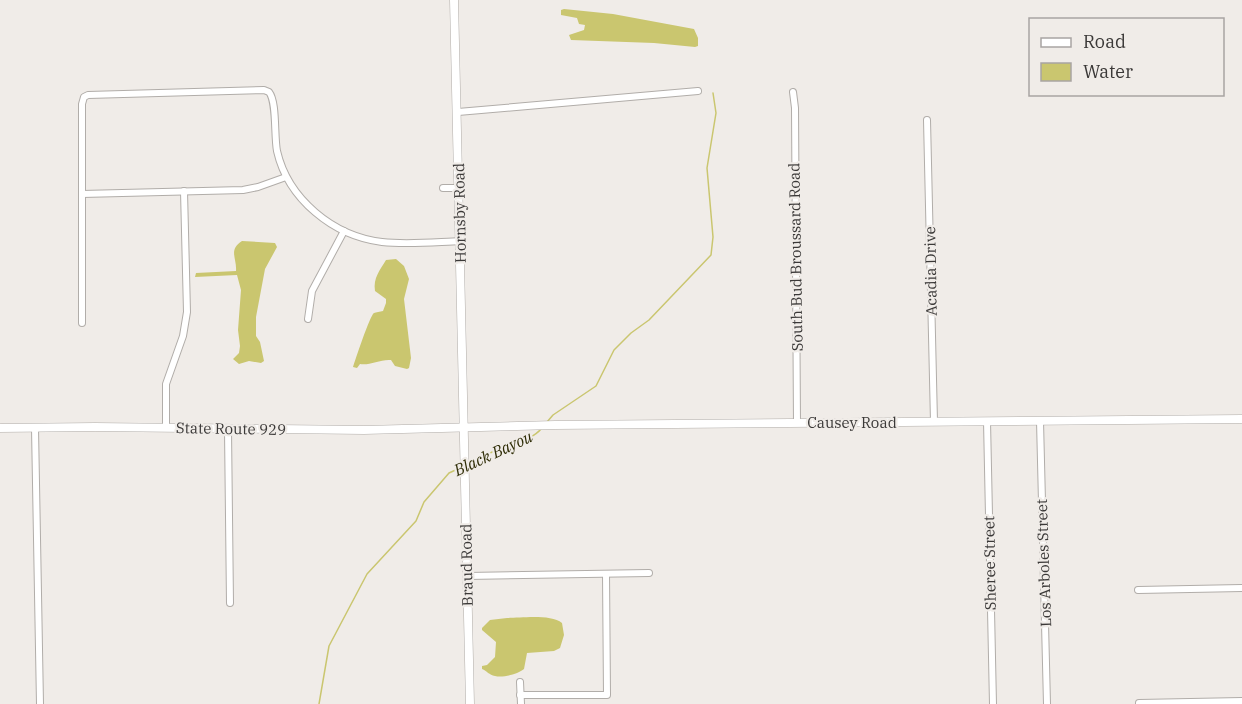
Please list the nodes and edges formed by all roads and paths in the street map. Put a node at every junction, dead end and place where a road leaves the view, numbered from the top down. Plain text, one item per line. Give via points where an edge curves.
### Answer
1 (454, 0) edge
2 (698, 91) dead end
3 (793, 92) dead end
4 (458, 112) junction
5 (927, 120) dead end
6 (286, 177) junction
7 (443, 188) dead end
8 (459, 188) junction
9 (184, 191) junction
10 (82, 194) junction
11 (344, 231) junction
12 (461, 241) junction
13 (308, 319) dead end
14 (82, 323) dead end
15 (1242, 419) edge
16 (987, 421) junction
17 (1040, 421) junction
18 (934, 422) junction
19 (797, 423) junction
20 (463, 426) junction
21 (165, 427) junction
22 (0, 428) edge
23 (35, 428) junction
24 (228, 430) junction
25 (649, 573) dead end
26 (606, 574) junction
27 (467, 576) junction
28 (1242, 588) edge
29 (1138, 590) dead end
30 (230, 603) dead end
31 (520, 682) dead end
32 (520, 695) junction
33 (1242, 701) edge
34 (1139, 703) edge
35 (40, 704) edge
36 (470, 704) edge
37 (520, 704) edge
38 (993, 704) edge
39 (1047, 704) edge

1 - 4 street, Hornsby Road
2 - 4 street
3 - 19 street, South Bud Broussard Road
4 - 8 street, Hornsby Road
5 - 18 street, Acadia Drive
6 - 9 street via 243,190
6 - 10 street via 276,143 269,92 103,94 86,96 81,104
6 - 11 street via 308,206
7 - 8 street
8 - 12 street, Hornsby Road
9 - 10 street
9 - 21 street via 187,312 166,384
10 - 14 street
11 - 12 street via 393,243
11 - 13 street via 312,291
12 - 20 street, Hornsby Road
15 - 17 street, Causey Road
16 - 17 street, Causey Road
16 - 18 street, Causey Road
16 - 38 street, Sheree Street
17 - 39 street, Los Arboles Street
18 - 19 street, Causey Road
19 - 20 street, Causey Road
20 - 24 street, State Route 929
20 - 27 street, Braud Road
21 - 23 street, State Route 929
21 - 24 street, State Route 929
22 - 23 street, State Route 929
23 - 35 street
24 - 30 street
25 - 26 street
26 - 27 street
26 - 32 street via 607,695
27 - 36 street, Braud Road
28 - 29 street
31 - 32 street
32 - 37 street
33 - 34 street

